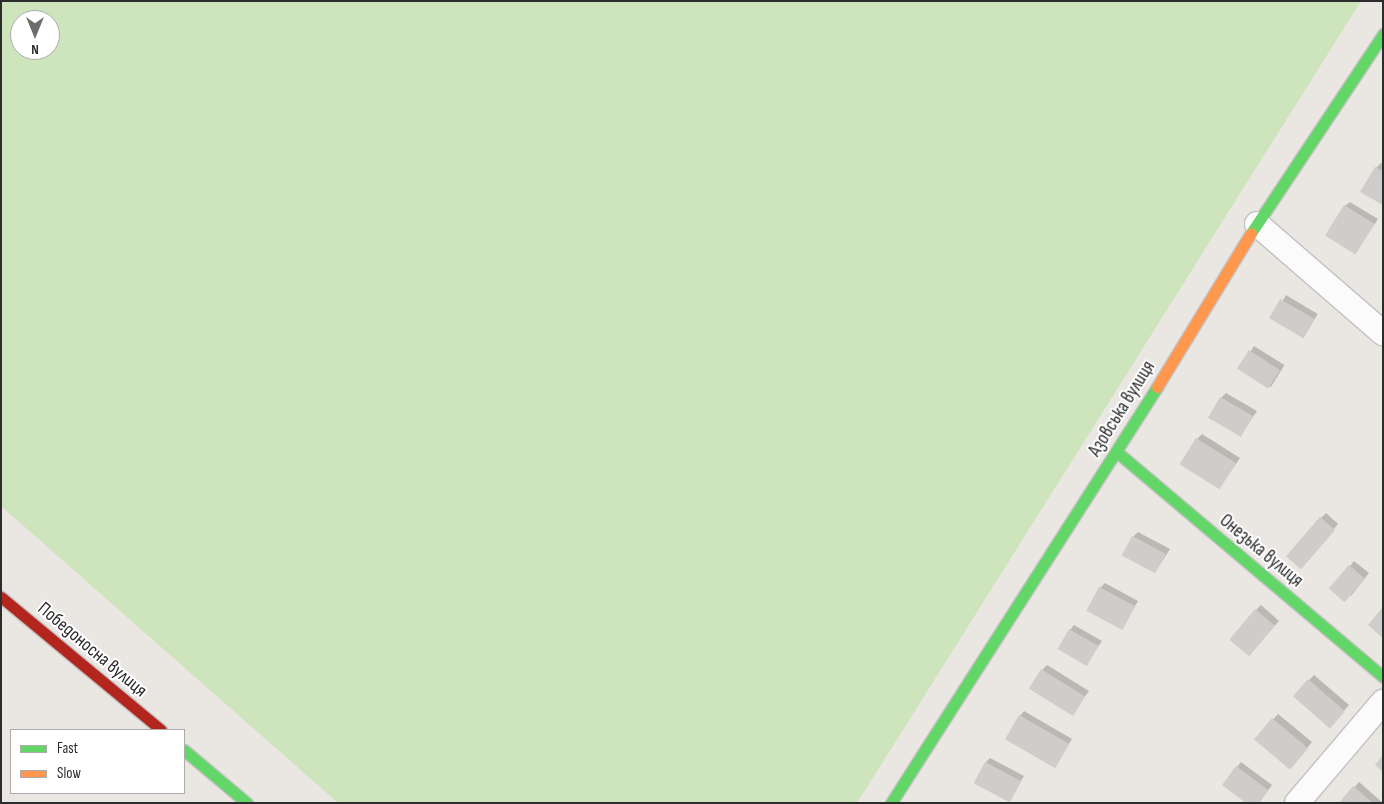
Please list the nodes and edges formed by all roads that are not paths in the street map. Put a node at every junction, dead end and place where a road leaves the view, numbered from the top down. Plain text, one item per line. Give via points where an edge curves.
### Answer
1 (1383, 34) edge
2 (1257, 224) junction
3 (1383, 334) edge
4 (1117, 452) junction
5 (1, 597) edge
6 (1383, 678) edge
7 (1383, 702) edge
8 (159, 729) edge
9 (185, 751) edge
10 (247, 803) edge
11 (891, 803) edge
12 (1297, 803) edge

1 - 2 street, Азовська вулиця
2 - 3 street
2 - 4 street, Азовська вулиця
4 - 6 street, Онезька вулиця
4 - 11 street, Азовська вулиця
5 - 8 street, Победоносна вулиця
7 - 12 street
9 - 10 street

